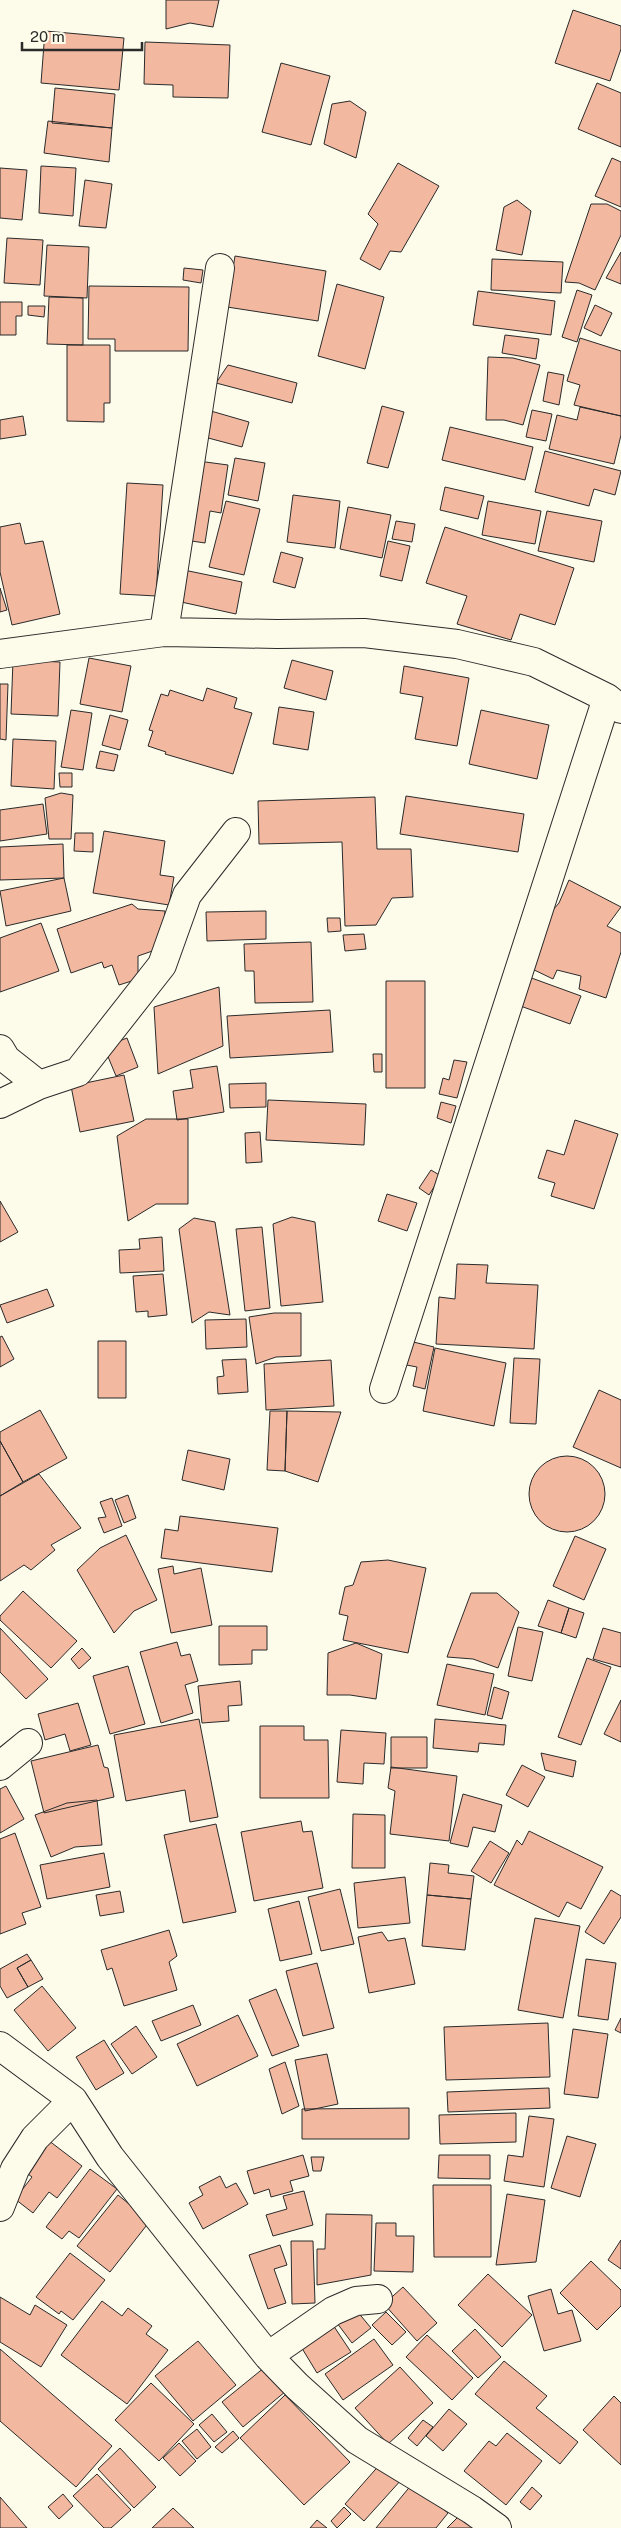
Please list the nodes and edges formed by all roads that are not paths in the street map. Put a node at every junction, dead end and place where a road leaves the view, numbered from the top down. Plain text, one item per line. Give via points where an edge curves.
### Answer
1 (220, 268) dead end
2 (164, 632) junction
3 (0, 654) edge
4 (614, 704) edge
5 (236, 832) dead end
6 (0, 1049) edge
7 (38, 1085) junction
8 (0, 1104) edge
9 (384, 1389) dead end
10 (28, 1743) dead end
11 (0, 1766) edge
12 (0, 2046) edge
13 (73, 2100) junction
14 (0, 2207) edge
15 (378, 2299) dead end
16 (268, 2356) junction
17 (497, 2528) edge

1 - 2 street
2 - 3 street
2 - 4 street via 364,633 457,644 534,662
4 - 9 street
5 - 7 street via 187,895 162,965 78,1072
6 - 7 street via 6,1059
7 - 8 street
10 - 11 street
12 - 13 street
13 - 14 street via 34,2138 15,2170
13 - 16 street via 110,2157
15 - 16 street via 356,2301 333,2311
16 - 17 street via 357,2440

